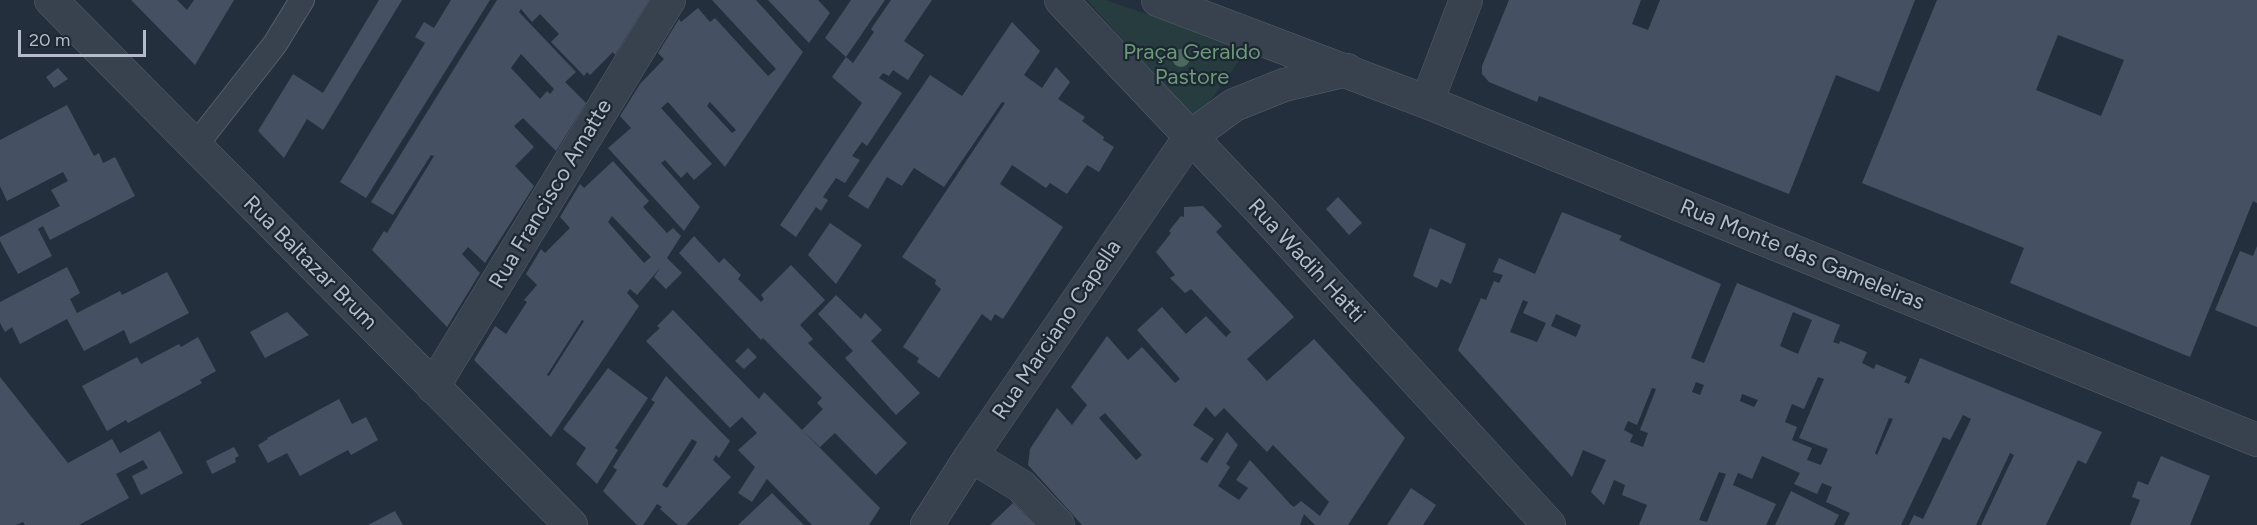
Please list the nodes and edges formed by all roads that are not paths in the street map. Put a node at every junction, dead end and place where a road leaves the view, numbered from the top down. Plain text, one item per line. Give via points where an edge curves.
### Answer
1 (51, 0) edge
2 (302, 0) edge
3 (669, 0) edge
4 (1061, 0) edge
5 (1158, 0) edge
6 (1466, 0) edge
7 (1347, 70) junction
8 (1427, 102) junction
9 (1190, 137) junction
10 (195, 146) junction
11 (433, 387) junction
12 (2257, 441) edge
13 (971, 456) junction
14 (571, 525) edge
15 (927, 525) edge
16 (1058, 525) edge
17 (1549, 525) edge

1 - 10 street, Rua Baltazar Brum
2 - 10 lane via 275,44
3 - 11 street, Rua Francisco Amatte
4 - 9 street, Rua Wadih Hatti
5 - 7 street, Rua Monte das Gameleiras
6 - 8 street
7 - 8 street, Rua Monte das Gameleiras
7 - 9 street via 1284,86 1234,105
8 - 12 street, Rua Monte das Gameleiras
9 - 13 street, Rua Marciano Capella
9 - 17 street, Rua Wadih Hatti
10 - 11 street, Rua Baltazar Brum
11 - 14 street, Rua Baltazar Brum
13 - 15 street, Rua Marciano Capella
13 - 16 street via 1020,486

